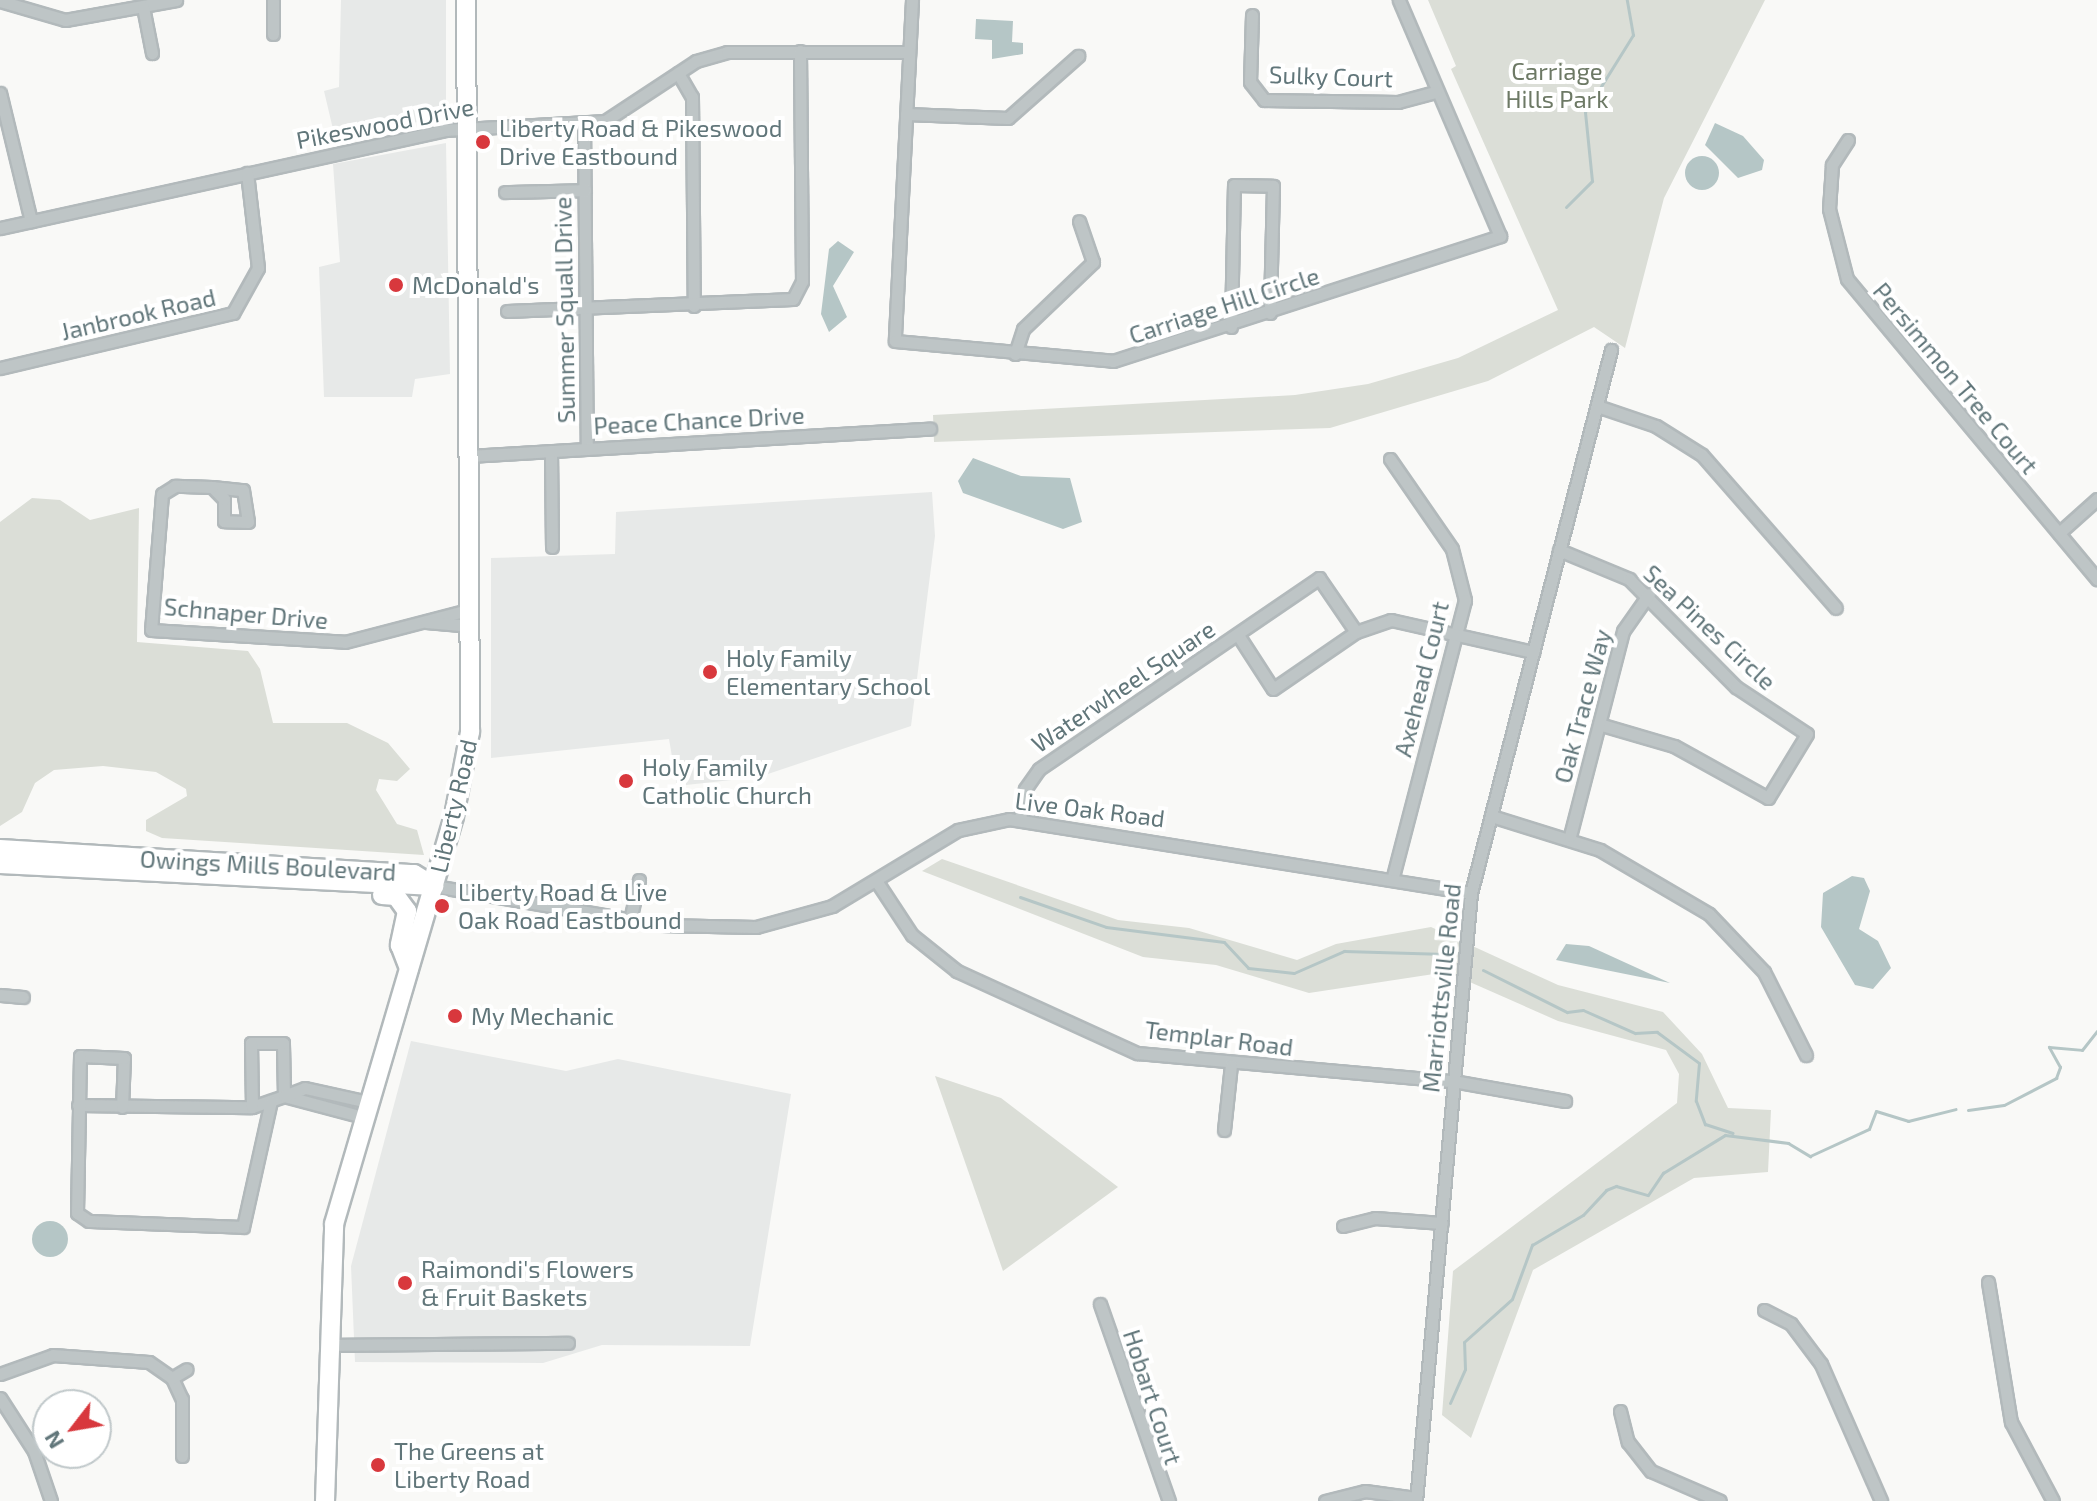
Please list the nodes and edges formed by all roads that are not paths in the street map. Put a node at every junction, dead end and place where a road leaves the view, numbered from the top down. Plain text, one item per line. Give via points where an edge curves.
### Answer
1 (176, 0) edge
2 (273, 0) edge
3 (466, 0) edge
4 (912, 0) edge
5 (1399, 0) edge
6 (0, 1) edge
7 (143, 7) junction
8 (1252, 15) dead end
9 (273, 34) dead end
10 (800, 51) junction
11 (909, 52) junction
12 (152, 53) dead end
13 (1078, 56) dead end
14 (678, 73) junction
15 (1436, 92) junction
16 (0, 93) edge
17 (906, 114) junction
18 (584, 123) junction
19 (467, 127) junction
20 (1848, 140) dead end
21 (247, 173) junction
22 (585, 190) junction
23 (505, 192) dead end
24 (31, 221) junction
25 (1079, 221) dead end
26 (0, 228) edge
27 (694, 306) junction
28 (507, 311) dead end
29 (586, 311) junction
30 (1270, 313) junction
31 (1231, 327) junction
32 (1611, 350) dead end
33 (1015, 354) junction
34 (0, 368) edge
35 (1597, 406) junction
36 (930, 429) dead end
37 (587, 449) junction
38 (551, 451) junction
39 (470, 456) junction
40 (1390, 459) dead end
41 (212, 487) dead end
42 (2097, 499) edge
43 (2059, 533) junction
44 (552, 547) dead end
45 (1559, 550) junction
46 (2097, 579) edge
47 (1649, 594) junction
48 (1836, 608) dead end
49 (472, 617) junction
50 (1457, 630) junction
51 (1356, 632) junction
52 (1238, 635) junction
53 (1533, 652) junction
54 (1599, 724) junction
55 (1491, 816) junction
56 (1020, 819) junction
57 (1570, 836) junction
58 (0, 849) edge
59 (0, 864) edge
60 (639, 880) dead end
61 (1392, 880) junction
62 (877, 882) junction
63 (434, 886) junction
64 (364, 887) junction
65 (1471, 893) junction
66 (630, 920) junction
67 (409, 968) junction
68 (0, 995) edge
69 (23, 997) dead end
70 (1806, 1055) dead end
71 (1231, 1065) junction
72 (1453, 1081) junction
73 (284, 1096) junction
74 (271, 1101) junction
75 (1565, 1101) dead end
76 (78, 1105) junction
77 (122, 1107) junction
78 (252, 1107) junction
79 (366, 1110) junction
80 (1224, 1130) dead end
81 (1442, 1223) junction
82 (1343, 1226) dead end
83 (1988, 1282) dead end
84 (1100, 1304) dead end
85 (1764, 1310) dead end
86 (568, 1343) dead end
87 (327, 1345) junction
88 (187, 1369) dead end
89 (0, 1374) edge
90 (172, 1378) junction
91 (0, 1398) edge
92 (1620, 1411) dead end
93 (182, 1456) dead end
94 (1416, 1500) edge
95 (51, 1501) edge
96 (325, 1501) edge
97 (1169, 1501) edge
98 (1325, 1501) edge
99 (1720, 1501) edge
100 (1881, 1501) edge
101 (2053, 1501) edge

1 - 7 street
2 - 9 street
3 - 19 main road, Liberty Road
4 - 11 street, Carriage Hill Circle
5 - 15 street, Carriage Hill Circle
6 - 7 street via 65,20
7 - 12 street
8 - 15 street, Sulky Court via 1250,82 1264,100 1398,102
10 - 11 street, Pikeswood Drive
10 - 14 street, Pikeswood Drive via 727,52
10 - 27 street via 801,289 786,302
11 - 17 street, Carriage Hill Circle
13 - 17 street via 1008,118
14 - 18 street, Pikeswood Drive via 631,110
14 - 27 street via 692,97
15 - 30 street, Carriage Hill Circle via 1500,236
16 - 24 street
17 - 33 street, Carriage Hill Circle via 895,341
18 - 19 street, Pikeswood Drive
18 - 22 street, Summer Squall Drive
19 - 21 street, Pikeswood Drive
19 - 39 main road, Liberty Road
20 - 43 street, Persimmon Tree Court via 1832,165 1829,209 1847,279
21 - 24 street, Pikeswood Drive
21 - 34 street, Janbrook Road via 258,268 233,313
22 - 23 street
22 - 29 street, Summer Squall Drive
24 - 26 street, Pikeswood Drive
25 - 33 street via 1093,262 1023,329
27 - 29 street
28 - 29 street
29 - 37 street, Summer Squall Drive
30 - 31 street, Carriage Hill Circle
30 - 31 street via 1273,186 1234,185
31 - 33 street, Carriage Hill Circle via 1129,360
32 - 35 street, Marriottsville Road
35 - 45 street, Marriottsville Road
35 - 48 street via 1656,426 1702,455
36 - 37 street, Peace Chance Drive
37 - 38 street, Peace Chance Drive
38 - 39 street, Peace Chance Drive
38 - 44 street
39 - 49 main road, Liberty Road
40 - 50 street, Axehead Court via 1462,572
41 - 49 street, Schnaper Drive via 175,486 158,502 151,630 345,642
42 - 43 street
43 - 46 street, Persimmon Tree Court
45 - 47 street, Sea Pines Circle
45 - 53 street, Marriottsville Road
47 - 54 street, Oak Trace Way via 1623,631
47 - 54 street, Sea Pines Circle via 1736,687 1807,734 1768,798 1674,746
49 - 63 main road, Liberty Road via 468,749
50 - 51 street, Waterwheel Square via 1391,620
50 - 53 street, Waterwheel Square
50 - 61 street, Axehead Court
51 - 52 street, Waterwheel Square via 1319,578
51 - 52 street, Waterwheel Square via 1273,689
52 - 56 street, Waterwheel Square via 1039,769 1025,789
53 - 55 street, Marriottsville Road
54 - 57 street, Oak Trace Way
55 - 57 street
55 - 65 street, Marriottsville Road
56 - 61 street, Live Oak Road
56 - 62 street, Live Oak Road via 958,830
57 - 70 street via 1726,929 1764,972
58 - 63 main road, Owings Mills Boulevard via 414,874
59 - 64 main road, Owings Mills Boulevard
60 - 66 street
61 - 65 street, Live Oak Road
62 - 66 street, Live Oak Road via 832,906 756,927
62 - 71 street, Templar Road via 912,935 957,971 1137,1053
63 - 64 main road, Owings Mills Boulevard
63 - 66 street, Live Oak Road
63 - 67 main road, Liberty Road
64 - 67 main road via 404,904 400,945
65 - 72 street, Marriottsville Road
67 - 79 main road, Liberty Road
68 - 69 street
71 - 72 street, Templar Road
71 - 80 street
72 - 75 street, Templar Road
72 - 81 street, Marriottsville Road
73 - 74 street
73 - 78 street via 283,1043 251,1043
73 - 79 street
74 - 76 street via 243,1227 82,1218 74,1199
74 - 78 street
76 - 77 street
76 - 77 street via 80,1056 109,1057 124,1058
77 - 78 street
79 - 87 main road, Liberty Road via 334,1224
81 - 82 street via 1375,1218
81 - 94 street, Marriottsville Road
83 - 101 street via 2011,1422
84 - 97 street, Hobart Court
85 - 100 street via 1791,1324 1821,1364
86 - 87 street
87 - 96 main road, Liberty Road
88 - 90 street
89 - 90 street via 53,1355 142,1360
90 - 93 street via 182,1399
91 - 95 street via 34,1451
92 - 99 street via 1628,1442 1651,1471
94 - 98 street via 1365,1491

